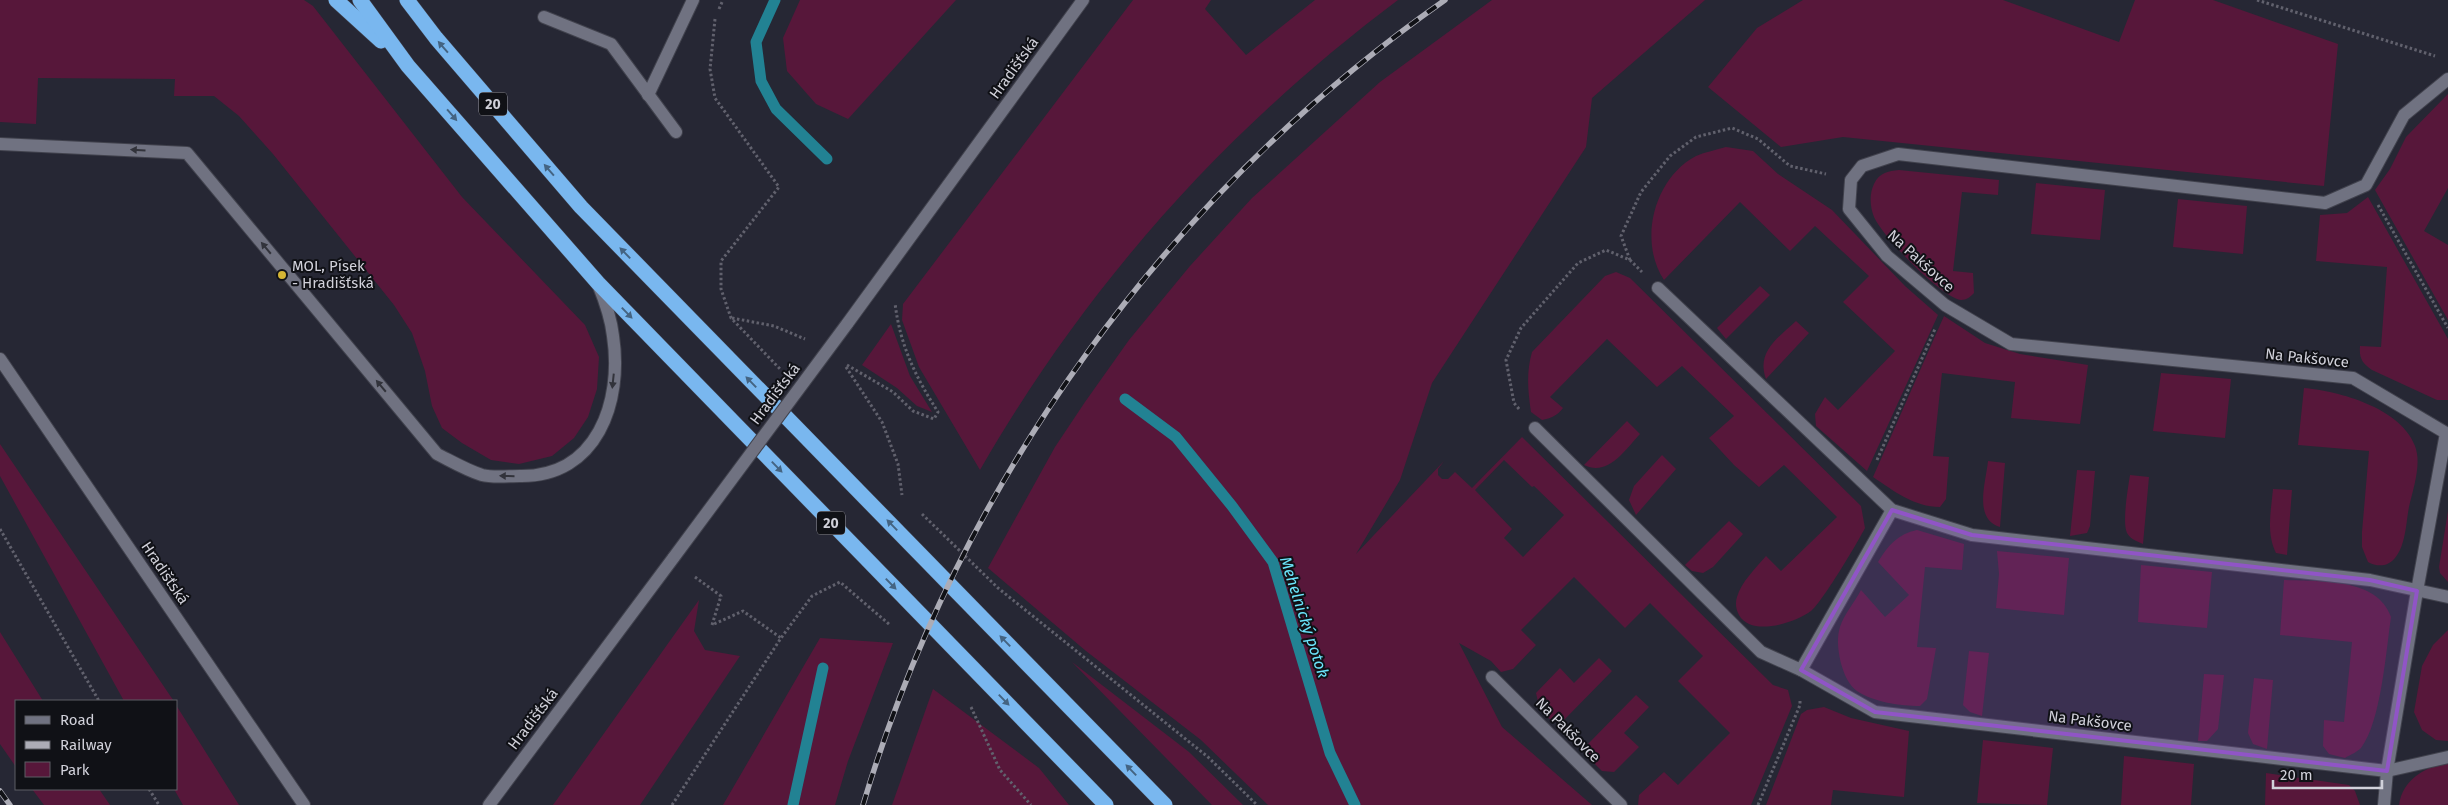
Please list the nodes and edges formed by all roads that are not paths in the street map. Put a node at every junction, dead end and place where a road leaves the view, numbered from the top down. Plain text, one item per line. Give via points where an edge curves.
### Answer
1 (336, 0) edge
2 (360, 0) edge
3 (407, 0) edge
4 (693, 0) edge
5 (1083, 0) edge
6 (544, 17) dead end
7 (408, 66) junction
8 (2448, 79) edge
9 (648, 95) junction
10 (676, 132) dead end
11 (0, 144) edge
12 (598, 282) junction
13 (1658, 288) road end
14 (0, 359) edge
15 (1535, 428) road end
16 (2447, 432) edge
17 (1892, 510) junction
18 (2417, 591) junction
19 (2448, 597) edge
20 (1801, 670) junction
21 (1492, 677) dead end
22 (2448, 757) edge
23 (2387, 771) junction
24 (304, 805) edge
25 (489, 805) edge
26 (1106, 805) edge
27 (1165, 805) edge
28 (1621, 805) edge
29 (2384, 805) edge

1 - 7 highway
2 - 7 highway, 20
27 -> 3 highway, 20 via 581,207
4 - 9 street
5 - 25 street, Hradišťská, bridge
6 - 9 street via 611,44
7 -> 12 highway, 20
8 - 16 street, Na Pakšovce via 2404,115 2366,185 2325,203 1898,154 1862,166 1850,180 1849,209 1887,256 1945,306 2011,344 2353,378
9 - 10 street
12 -> 11 street via 612,327 615,365 612,393 597,438 571,463 537,476 483,475 436,454 187,153
12 -> 26 highway, 20
13 - 17 street
14 - 24 street, Hradišťská
15 - 20 street, Na Pakšovce via 1761,652
16 - 18 street, Na Pakšovce
17 - 18 street via 1972,534 2352,578
17 - 20 street
18 - 19 street
18 - 23 street, Na Pakšovce
20 - 23 street, Na Pakšovce via 1875,712
21 - 28 street, Na Pakšovce
22 - 23 street, Na Pakšovce
23 - 29 street, Na Pakšovce

